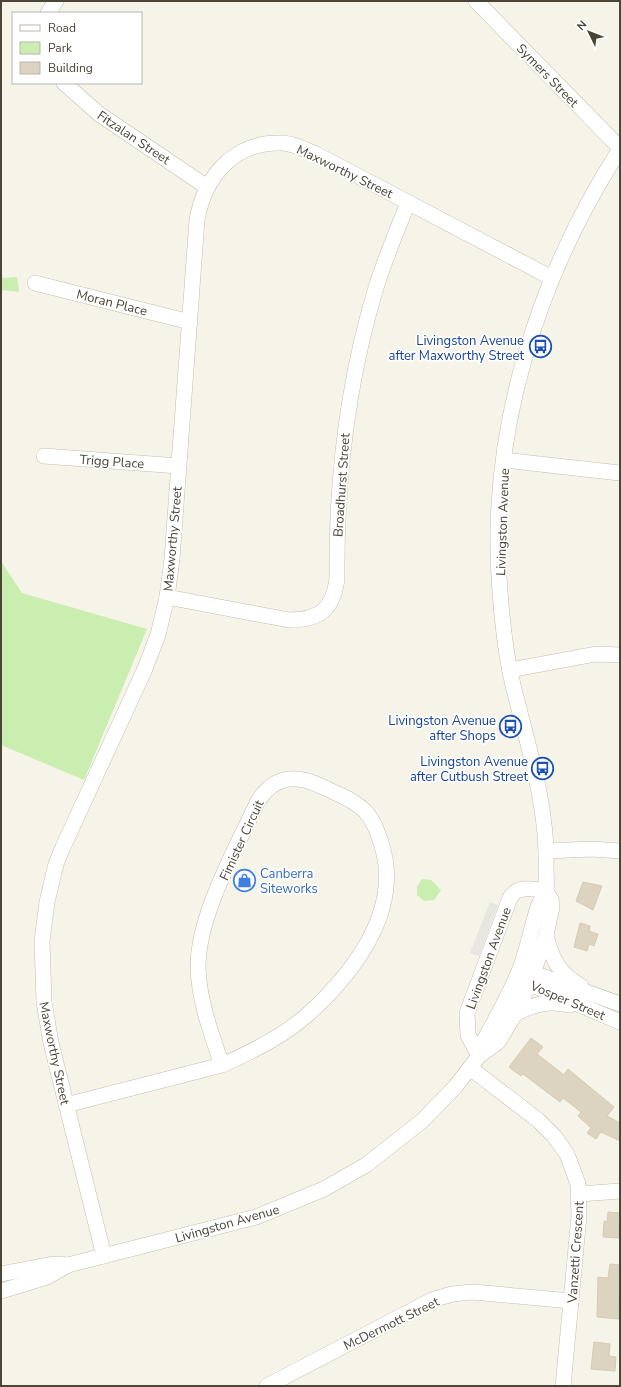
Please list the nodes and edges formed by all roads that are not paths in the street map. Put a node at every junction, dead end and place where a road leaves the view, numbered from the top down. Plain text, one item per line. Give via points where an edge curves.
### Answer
1 (56, 1) edge
2 (484, 4) edge
3 (49, 12) edge
4 (65, 84) edge
5 (620, 149) edge
6 (207, 186) junction
7 (408, 203) junction
8 (552, 278) junction
9 (35, 283) dead end
10 (190, 322) junction
11 (44, 456) dead end
12 (504, 460) junction
13 (179, 466) junction
14 (620, 473) edge
15 (167, 597) junction
16 (620, 655) edge
17 (510, 670) junction
18 (547, 851) junction
19 (620, 851) edge
20 (546, 891) junction
21 (546, 935) junction
22 (518, 973) junction
23 (532, 978) junction
24 (590, 992) junction
25 (620, 1004) edge
26 (592, 1011) junction
27 (515, 1014) junction
28 (620, 1022) edge
29 (479, 1056) junction
30 (222, 1065) junction
31 (470, 1068) junction
32 (66, 1105) junction
33 (620, 1191) edge
34 (579, 1194) junction
35 (104, 1256) junction
36 (68, 1265) junction
37 (1, 1274) edge
38 (1, 1291) edge
39 (571, 1301) junction
40 (267, 1386) edge
41 (563, 1386) edge

1 - 3 street
2 - 5 street, Symers Street
4 - 6 street, Fitzalan Street via 99,114
5 - 8 street, Livingston Avenue via 583,212
6 - 7 street, Maxworthy Street via 233,157 261,146 284,144 316,154
6 - 10 street, Maxworthy Street via 200,202 197,220
7 - 8 street, Maxworthy Street
7 - 15 street, Broadhurst Street via 375,291 352,384 340,480 337,579 335,594 328,606 318,615 304,620 289,620
8 - 12 street, Livingston Avenue via 521,368
9 - 10 street, Moran Place
10 - 13 street, Maxworthy Street
11 - 13 street, Trigg Place
12 - 14 street
12 - 17 street, Livingston Avenue via 499,512 499,564
13 - 15 street, Maxworthy Street
15 - 32 street, Maxworthy Street via 158,635 144,671 63,846 47,902 42,941 44,1002
16 - 17 street via 596,654
17 - 18 street, Livingston Avenue via 539,797
18 - 19 street
18 - 20 street, Livingston Avenue
20 - 21 street, Livingston Avenue via 552,907
20 - 22 street, Livingston Avenue via 539,904
20 - 29 street, Livingston Avenue via 516,890 510,898 467,1013 468,1035
21 - 23 street, Livingston Avenue
21 - 24 street via 551,955 558,968
22 - 23 street, Vosper Street
22 - 29 street, Livingston Avenue via 481,1046
23 - 24 street, Vosper Street
23 - 26 street, Vosper Street
23 - 27 street, Livingston Avenue
24 - 25 street, Vosper Street
26 - 27 street via 562,1003 546,1002 531,1005
26 - 28 street, Vosper Street
27 - 29 street, Livingston Avenue via 498,1042
29 - 31 street, Livingston Avenue
30 - 30 street, Fimister Circuit via 201,997 198,967 201,938 208,911 265,790 282,780 297,778 312,782 351,800 367,814 377,831 384,853 387,876 380,918 356,960 333,990 305,1016 274,1039
30 - 32 street, Fimister Circuit
31 - 34 street, Vanzetti Crescent via 538,1120 554,1136 572,1164
31 - 35 street, Livingston Avenue via 404,1137 366,1165 324,1189 256,1217
32 - 35 street, Maxworthy Street
33 - 34 street
34 - 39 street, Vanzetti Crescent
35 - 36 street, Livingston Avenue
36 - 37 street, Livingston Avenue via 53,1264
36 - 38 street, Livingston Avenue via 47,1277
39 - 40 street, McDermott Street via 473,1292 452,1294 432,1300
39 - 41 street, Vanzetti Crescent

